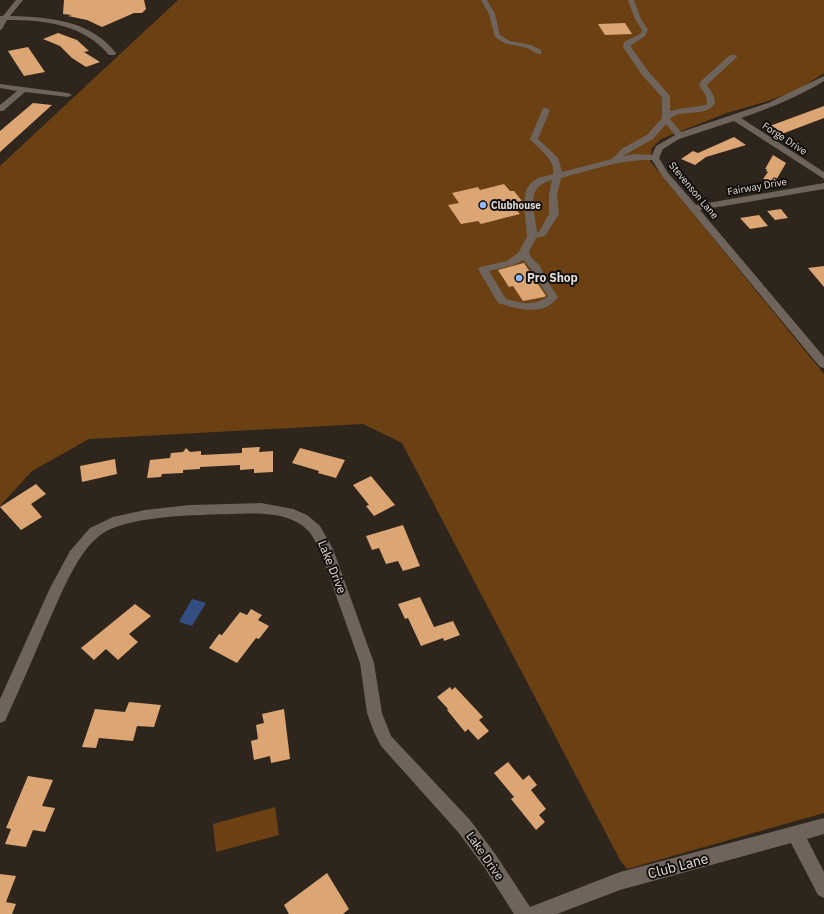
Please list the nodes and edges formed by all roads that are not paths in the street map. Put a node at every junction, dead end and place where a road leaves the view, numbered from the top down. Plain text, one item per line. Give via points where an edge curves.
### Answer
1 (20, 0) edge
2 (484, 0) edge
3 (631, 0) edge
4 (3, 18) edge
5 (0, 28) edge
6 (538, 52) dead end
7 (112, 53) dead end
8 (733, 57) dead end
9 (824, 78) edge
10 (0, 86) edge
11 (23, 89) junction
12 (68, 95) dead end
13 (0, 109) edge
14 (546, 110) dead end
15 (734, 117) junction
16 (666, 119) junction
17 (680, 136) junction
18 (655, 158) junction
19 (615, 161) junction
20 (556, 176) junction
21 (824, 176) edge
22 (824, 186) edge
23 (694, 208) junction
24 (532, 236) junction
25 (525, 253) junction
26 (824, 364) edge
27 (0, 716) edge
28 (824, 826) edge
29 (795, 834) junction
30 (824, 889) edge
31 (524, 914) edge
32 (534, 914) edge

1 - 4 street
2 - 6 street via 492,14 497,36 506,42 535,48
3 - 16 street via 645,30 643,35 627,44 627,47 645,73 666,96
4 - 5 street
4 - 7 street via 47,21 78,28 94,36
8 - 16 street via 705,81 703,85 711,97 707,108 698,111 679,111
9 - 15 street, Stevenson Lane via 797,94
10 - 11 street
11 - 12 street
11 - 13 street
14 - 20 street via 534,139 555,160 558,171
15 - 17 street, Stevenson Lane
15 - 21 street, Forge Drive
16 - 17 street
16 - 19 street via 658,131 619,154
17 - 18 street, Stevenson Lane via 659,148
18 - 19 street via 635,157
18 - 23 street, Stevenson Lane
19 - 20 street
20 - 24 street via 553,194 554,214 542,234
20 - 24 street via 540,180 531,188 529,196
22 - 23 street, Fairway Drive
23 - 26 street, Stevenson Lane
24 - 25 street
25 - 25 street via 513,262 483,269 502,301 521,307 534,307 544,304 553,297 536,266 526,258
27 - 31 street, Lake Drive via 57,588 75,556 95,532 131,518 190,510 261,508 289,513 302,519 315,530 326,549 367,663 374,711 380,731 386,741 464,826
28 - 29 street, Club Lane
29 - 30 street
29 - 32 street, Club Lane via 620,881

